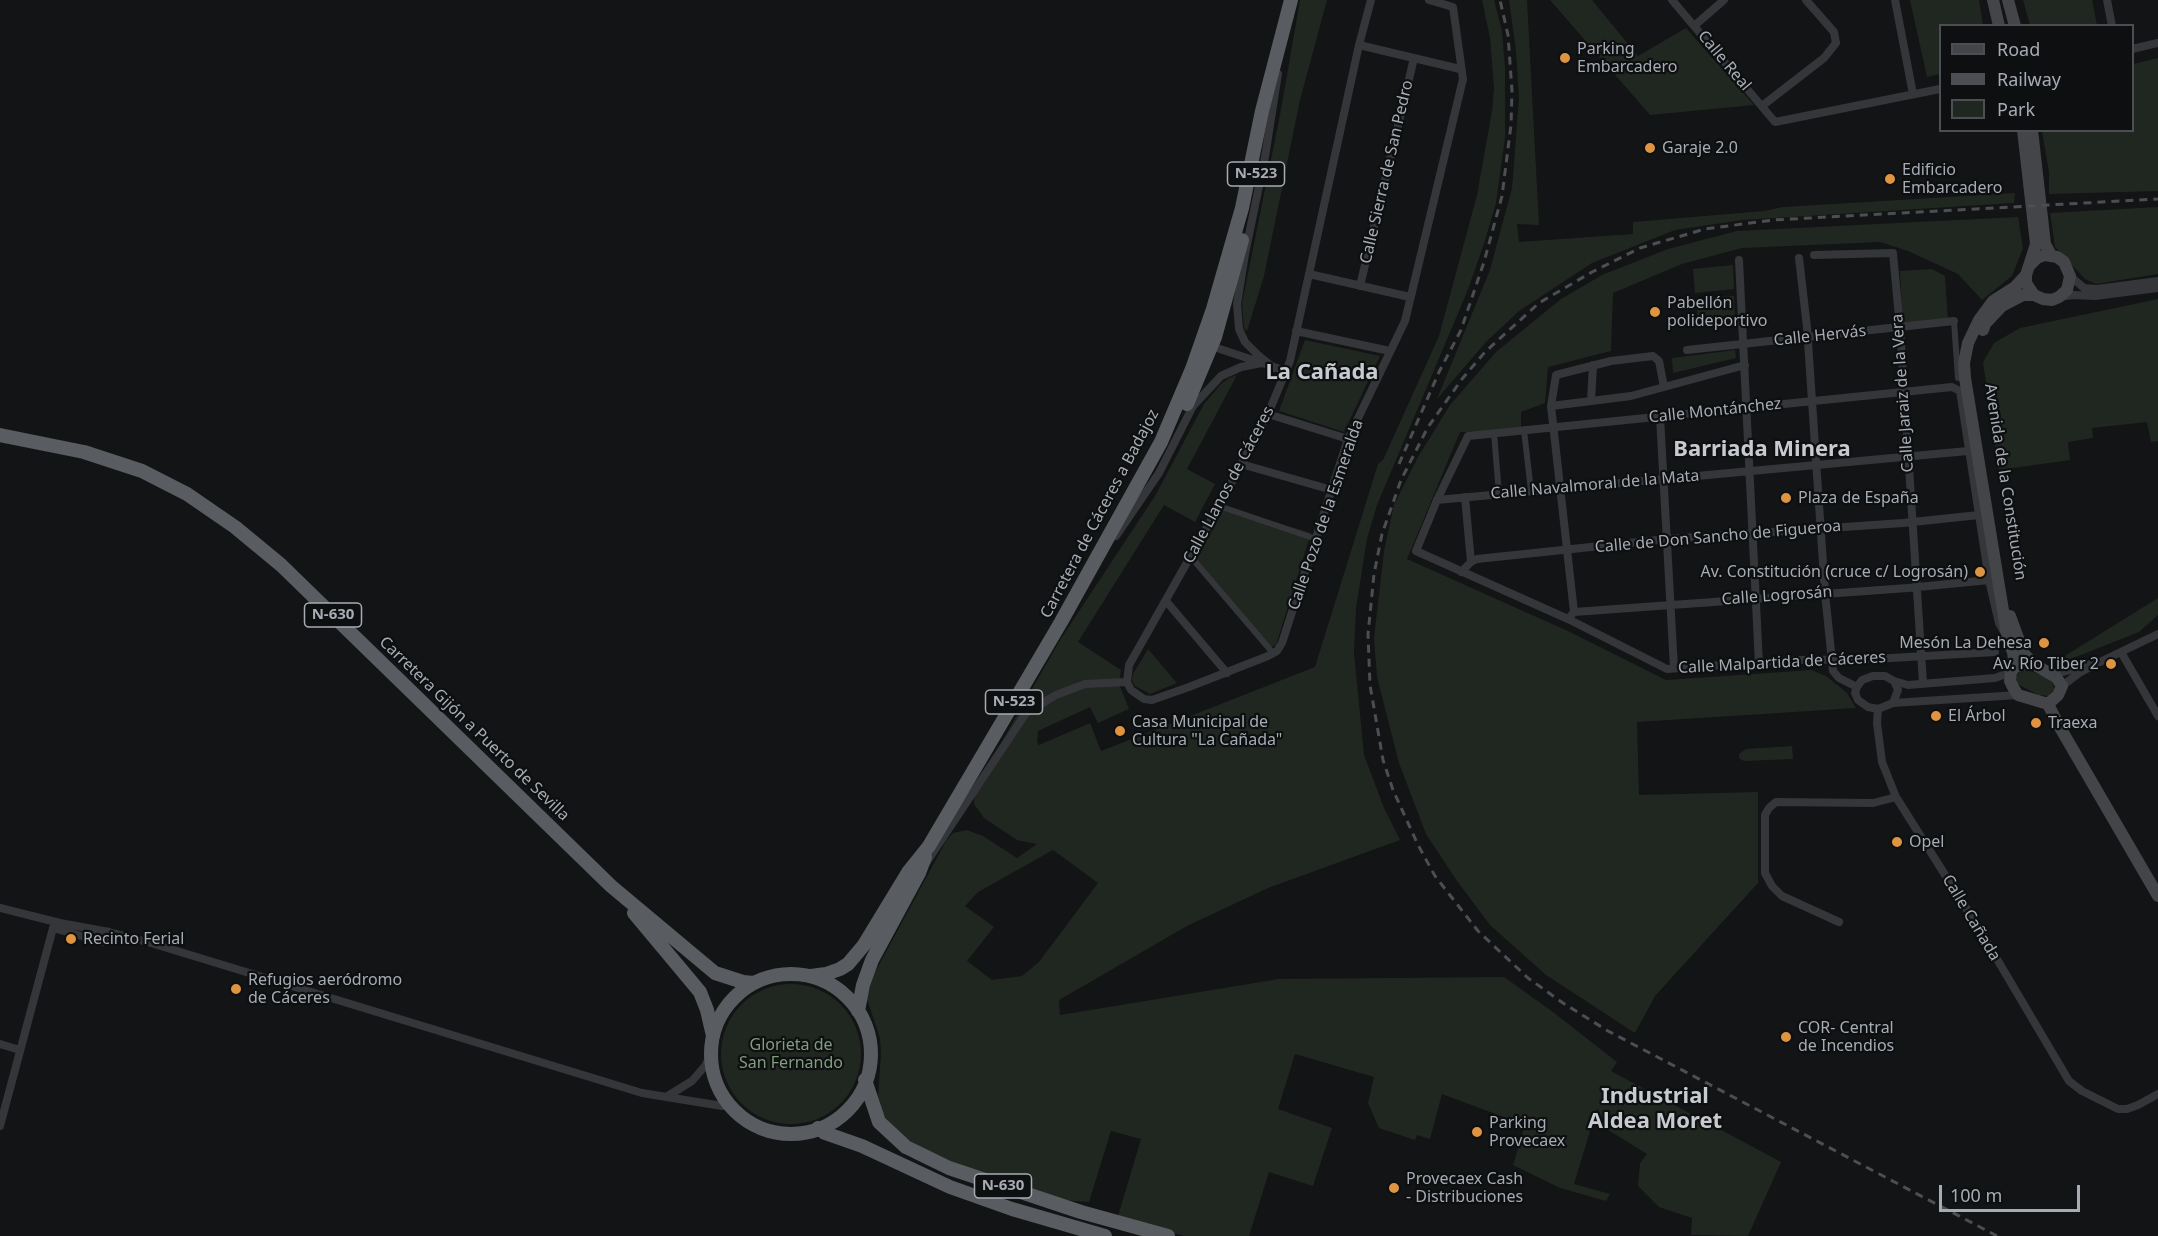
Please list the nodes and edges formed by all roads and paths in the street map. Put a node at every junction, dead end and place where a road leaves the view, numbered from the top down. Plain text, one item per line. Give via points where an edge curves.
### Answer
1 (1291, 0) edge
2 (1371, 0) edge
3 (1429, 0) edge
4 (1672, 0) edge
5 (1724, 0) edge
6 (1806, 0) edge
7 (1895, 0) edge
8 (1993, 0) edge
9 (2008, 0) edge
10 (2107, 0) edge
11 (1999, 24) edge
12 (2014, 24) edge
13 (2112, 24) edge
14 (1694, 26) junction
15 (2158, 44) edge
16 (1359, 45) junction
17 (2134, 49) edge
18 (1414, 58) junction
19 (1279, 65) junction
20 (1460, 69) junction
21 (1939, 89) edge
22 (1913, 94) junction
23 (1762, 106) junction
24 (2023, 132) edge
25 (2032, 132) edge
26 (1242, 208) junction
27 (1814, 255) dead end
28 (2051, 255) junction
29 (1799, 258) dead end
30 (1739, 261) dead end
31 (2028, 270) junction
32 (1309, 274) junction
33 (2070, 276) junction
34 (2158, 281) edge
35 (1360, 286) junction
36 (2158, 288) edge
37 (2034, 295) junction
38 (1410, 297) junction
39 (2059, 297) junction
40 (1954, 321) joint
41 (1900, 328) junction
42 (1296, 331) junction
43 (1807, 338) junction
44 (1743, 345) junction
45 (1211, 346) junction
46 (1687, 350) dead end
47 (1390, 351) junction
48 (1262, 363) junction
49 (1744, 365) junction
50 (1593, 366) junction
51 (1274, 368) junction
52 (1286, 371) junction
53 (1958, 378) dead end
54 (1664, 387) junction
55 (1960, 391) joint
56 (1903, 392) junction
57 (1592, 401) junction
58 (1812, 401) junction
59 (1551, 406) junction
60 (1747, 408) junction
61 (1268, 414) junction
62 (1660, 417) junction
63 (1553, 427) junction
64 (1524, 430) junction
65 (1494, 433) junction
66 (0, 435) edge
67 (1348, 439) junction
68 (1161, 442) junction
69 (1968, 451) junction
70 (1907, 456) junction
71 (1241, 464) junction
72 (1815, 465) junction
73 (1750, 471) junction
74 (1664, 479) junction
75 (1559, 488) junction
76 (1332, 490) junction
77 (1531, 491) junction
78 (1499, 494) junction
79 (1465, 497) junction
80 (1437, 500) junction
81 (1219, 506) junction
82 (1979, 515) junction
83 (1912, 522) junction
84 (1821, 529) junction
85 (1754, 534) junction
86 (1116, 536) junction
87 (1316, 539) junction
88 (1666, 539) junction
89 (1567, 550) junction
90 (1191, 557) junction
91 (1471, 562) junction
92 (1461, 572) junction
93 (1989, 580) junction
94 (1917, 587) junction
95 (1825, 593) junction
96 (1757, 598) junction
97 (1166, 601) junction
98 (1670, 604) junction
99 (1571, 616) junction
100 (1061, 622) junction
101 (2158, 634) edge
102 (2008, 641) junction
103 (1995, 652) dead end
104 (2121, 652) junction
105 (1274, 653) junction
106 (1922, 657) junction
107 (1832, 660) junction
108 (2102, 661) junction
109 (1759, 664) junction
110 (2035, 665) junction
111 (1674, 668) junction
112 (2013, 670) junction
113 (1227, 673) junction
114 (2051, 673) junction
115 (1894, 681) junction
116 (1127, 682) junction
117 (1923, 683) junction
118 (2062, 686) junction
119 (1857, 687) junction
120 (2018, 695) junction
121 (1893, 703) junction
122 (2048, 704) junction
123 (1878, 709) junction
124 (2158, 716) edge
125 (1896, 797) junction
126 (929, 846) junction
127 (919, 873) junction
128 (611, 886) junction
129 (2158, 896) edge
130 (0, 908) edge
131 (1839, 922) dead end
132 (109, 932) junction
133 (811, 976) junction
134 (754, 983) junction
135 (858, 1011) junction
136 (713, 1037) junction
137 (0, 1044) edge
138 (20, 1050) junction
139 (711, 1054) junction
140 (866, 1080) junction
141 (2158, 1094) edge
142 (666, 1098) junction
143 (727, 1102) junction
144 (0, 1125) edge
145 (818, 1128) junction
146 (1105, 1236) edge
147 (1168, 1236) edge

1 - 19 highway, Carretera de Cáceres a Badajoz / N-523
1 - 26 highway, Carretera de Cáceres a Badajoz / N-523
2 - 16 street, Calle Llanos de Cáceres
3 - 20 street, Calle Pozo de la Esmeralda via 1453,7
4 - 14 street, Calle Real
5 - 14 street
6 - 23 street via 1834,32 1836,43 1824,58
7 - 22 street
8 - 11 main road
9 - 12 main road
10 - 13 street
14 - 23 street, Calle Real
15 - 17 street
16 - 18 street
16 - 32 street, Calle Llanos de Cáceres
18 - 20 street
18 - 35 street, Calle Sierra de San Pedro
19 - 45 highway, Carretera de Cáceres a Badajoz / N-523 via 1236,265
19 - 51 street via 1237,304 1239,329 1245,342
20 - 38 street, Calle Pozo de la Esmeralda via 1463,79
21 - 22 street
22 - 23 street, Calle Real via 1775,122
24 - 31 main road via 2036,244
25 - 28 main road via 2045,244
26 - 45 street
26 - 68 highway, Carretera de Cáceres a Badajoz / N-523 via 1210,319
27 - 41 street, Calle Jaraiz de la Vera via 1893,253
28 - 31 main road via 2037,258
28 - 33 main road via 2064,262
29 - 43 street
30 - 44 street
31 - 37 main road via 2026,283
31 - 102 main road, Avenida de la Constitución via 2015,287 1993,301 1979,320 1964,363
32 - 35 street
32 - 42 street, Calle Llanos de Cáceres
33 - 34 street via 2084,288 2097,289
33 - 39 main road via 2067,290
35 - 38 street
36 - 39 street
37 - 39 main road via 2052,300
37 - 110 main road, Avenida de la Constitución via 2024,295 2002,306 1985,324 1977,343 1972,378 2010,615 2024,654
38 - 47 street, Calle Pozo de la Esmeralda
40 - 41 street, Calle Hervás
40 - 53 street
41 - 43 street, Calle Hervás
41 - 56 street, Calle Jaraiz de la Vera
42 - 47 street
42 - 52 street, Calle Llanos de Cáceres
43 - 44 street, Calle Hervás
43 - 58 street
44 - 46 street, Calle Hervás
44 - 49 street
45 - 48 street
45 - 68 street via 1205,350 1178,414
45 - 86 highway, Carretera de Cáceres a Badajoz / N-523 via 1176,429
47 - 67 street, Calle Pozo de la Esmeralda
48 - 51 street
48 - 86 street via 1221,376 1193,406 1160,473
49 - 54 street
49 - 60 street
50 - 54 street via 1653,356 1659,361
50 - 57 street
50 - 59 street via 1556,375
51 - 52 street
52 - 61 street, Calle Llanos de Cáceres
54 - 57 street
55 - 56 street, Calle Montánchez via 1952,387
55 - 69 street, Avenida de la Constitución
56 - 58 street, Calle Montánchez
56 - 70 street, Calle Jaraiz de la Vera
57 - 59 street
58 - 60 street, Calle Montánchez
58 - 72 street
59 - 63 street
60 - 62 street, Calle Montánchez
60 - 73 street
61 - 67 street
61 - 71 street, Calle Llanos de Cáceres
62 - 63 street, Calle Montánchez
62 - 74 street
63 - 64 street, Calle Montánchez
63 - 75 street
64 - 65 street, Calle Montánchez
64 - 77 street
65 - 78 street
65 - 80 street, Calle Montánchez via 1468,436
66 - 128 highway, Carretera Gijón a Puerto de Sevilla / N-630 via 84,452 141,471 187,494 235,527 281,565
67 - 76 street, Calle Pozo de la Esmeralda
68 - 100 highway, Carretera de Cáceres a Badajoz / N-523
69 - 70 street, Calle Navalmoral de la Mata
69 - 82 street, Avenida de la Constitución
70 - 72 street, Calle Navalmoral de la Mata
70 - 83 street, Calle Jaraiz de la Vera
71 - 76 street
71 - 81 street, Calle Llanos de Cáceres
72 - 73 street, Calle Navalmoral de la Mata
72 - 84 street
73 - 74 street, Calle Navalmoral de la Mata
73 - 85 street
74 - 75 street, Calle Navalmoral de la Mata
74 - 88 street
75 - 77 street, Calle Navalmoral de la Mata
75 - 89 street
76 - 87 street, Calle Pozo de la Esmeralda
77 - 78 street, Calle Navalmoral de la Mata
78 - 79 street, Calle Navalmoral de la Mata
79 - 80 street, Calle Navalmoral de la Mata
79 - 91 street
80 - 92 street, Calle Malpartida de Cáceres via 1416,552
81 - 87 street
81 - 90 street, Calle Llanos de Cáceres
82 - 83 street, Calle de Don Sancho de Figueroa
82 - 93 street, Avenida de la Constitución
83 - 84 street, Calle de Don Sancho de Figueroa
83 - 94 street, Calle Jaraiz de la Vera
84 - 85 street, Calle de Don Sancho de Figueroa
84 - 95 street
85 - 88 street, Calle de Don Sancho de Figueroa
85 - 96 street
86 - 100 highway, N-523
87 - 105 street, Calle Pozo de la Esmeralda via 1282,644
88 - 89 street, Calle de Don Sancho de Figueroa
88 - 98 street
89 - 91 street, Calle de Don Sancho de Figueroa
89 - 99 street
90 - 97 street, Calle Llanos de Cáceres
90 - 105 street
91 - 92 street
92 - 99 street, Calle Malpartida de Cáceres
93 - 94 street, Calle Logrosán
93 - 102 street, Avenida de la Constitución via 1999,623
94 - 95 street, Calle Logrosán
94 - 106 street, Calle Jaraiz de la Vera
95 - 96 street, Calle Logrosán
95 - 107 street
96 - 98 street, Calle Logrosán
96 - 109 street
97 - 113 street
97 - 116 street, Calle Llanos de Cáceres via 1129,665
98 - 99 street, Calle Logrosán
98 - 111 street
99 - 111 street, Calle Malpartida de Cáceres via 1667,669
100 - 126 highway, Carretera de Cáceres a Badajoz / N-523
101 - 104 street
102 - 112 main road, Avenida de la Constitución via 2013,652
103 - 106 street, Calle Malpartida de Cáceres
104 - 108 street
104 - 124 street
105 - 113 street
106 - 107 street, Calle Malpartida de Cáceres
106 - 117 street, Calle Jaraiz de la Vera
107 - 109 street, Calle Malpartida de Cáceres
107 - 119 street via 1833,671 1839,678
108 - 114 street
108 - 118 street
109 - 111 street, Calle Malpartida de Cáceres
110 - 112 main road via 2023,664
110 - 114 main road
112 - 117 street, Calle Malpartida de Cáceres via 1995,678
112 - 120 main road via 2010,681
113 - 116 street via 1152,700 1136,695
114 - 118 main road
115 - 117 street, Calle Malpartida de Cáceres
115 - 119 street via 1873,676
115 - 121 street via 1898,690
116 - 127 street via 1085,684 1026,713
118 - 122 main road
119 - 123 street via 1858,700
120 - 121 street
120 - 122 main road
121 - 123 street
122 - 129 main road
123 - 125 street, Calle Cañada via 1882,762
125 - 131 street via 1873,802 1776,802 1765,815 1765,873 1772,886 1782,896
125 - 141 street, Calle Cañada via 2069,1081 2118,1109 2127,1109
126 - 127 highway
126 - 133 highway via 848,964
127 - 135 highway via 872,960
128 - 134 highway, Carretera Gijón a Puerto de Sevilla / N-630 via 715,973
128 - 136 highway, Carretera Gijón a Puerto de Sevilla / N-630 via 700,992
130 - 132 street
132 - 138 street via 103,942 53,928
132 - 142 street
133 - 134 highway, N-630 via 783,974
133 - 135 highway, N-630 via 836,988
134 - 136 highway, N-630 via 728,1005
135 - 140 highway, N-630 via 870,1047
136 - 139 highway, N-630
137 - 138 street
138 - 144 street
139 - 142 street via 692,1081
139 - 143 highway, N-630 via 716,1081
140 - 145 highway, N-630 via 845,1112
140 - 147 highway, N-630 via 879,1122 906,1147 960,1172
142 - 143 street via 722,1106
143 - 145 highway, N-630 via 747,1120 771,1131 792,1133
145 - 146 highway, N-630 via 950,1187

